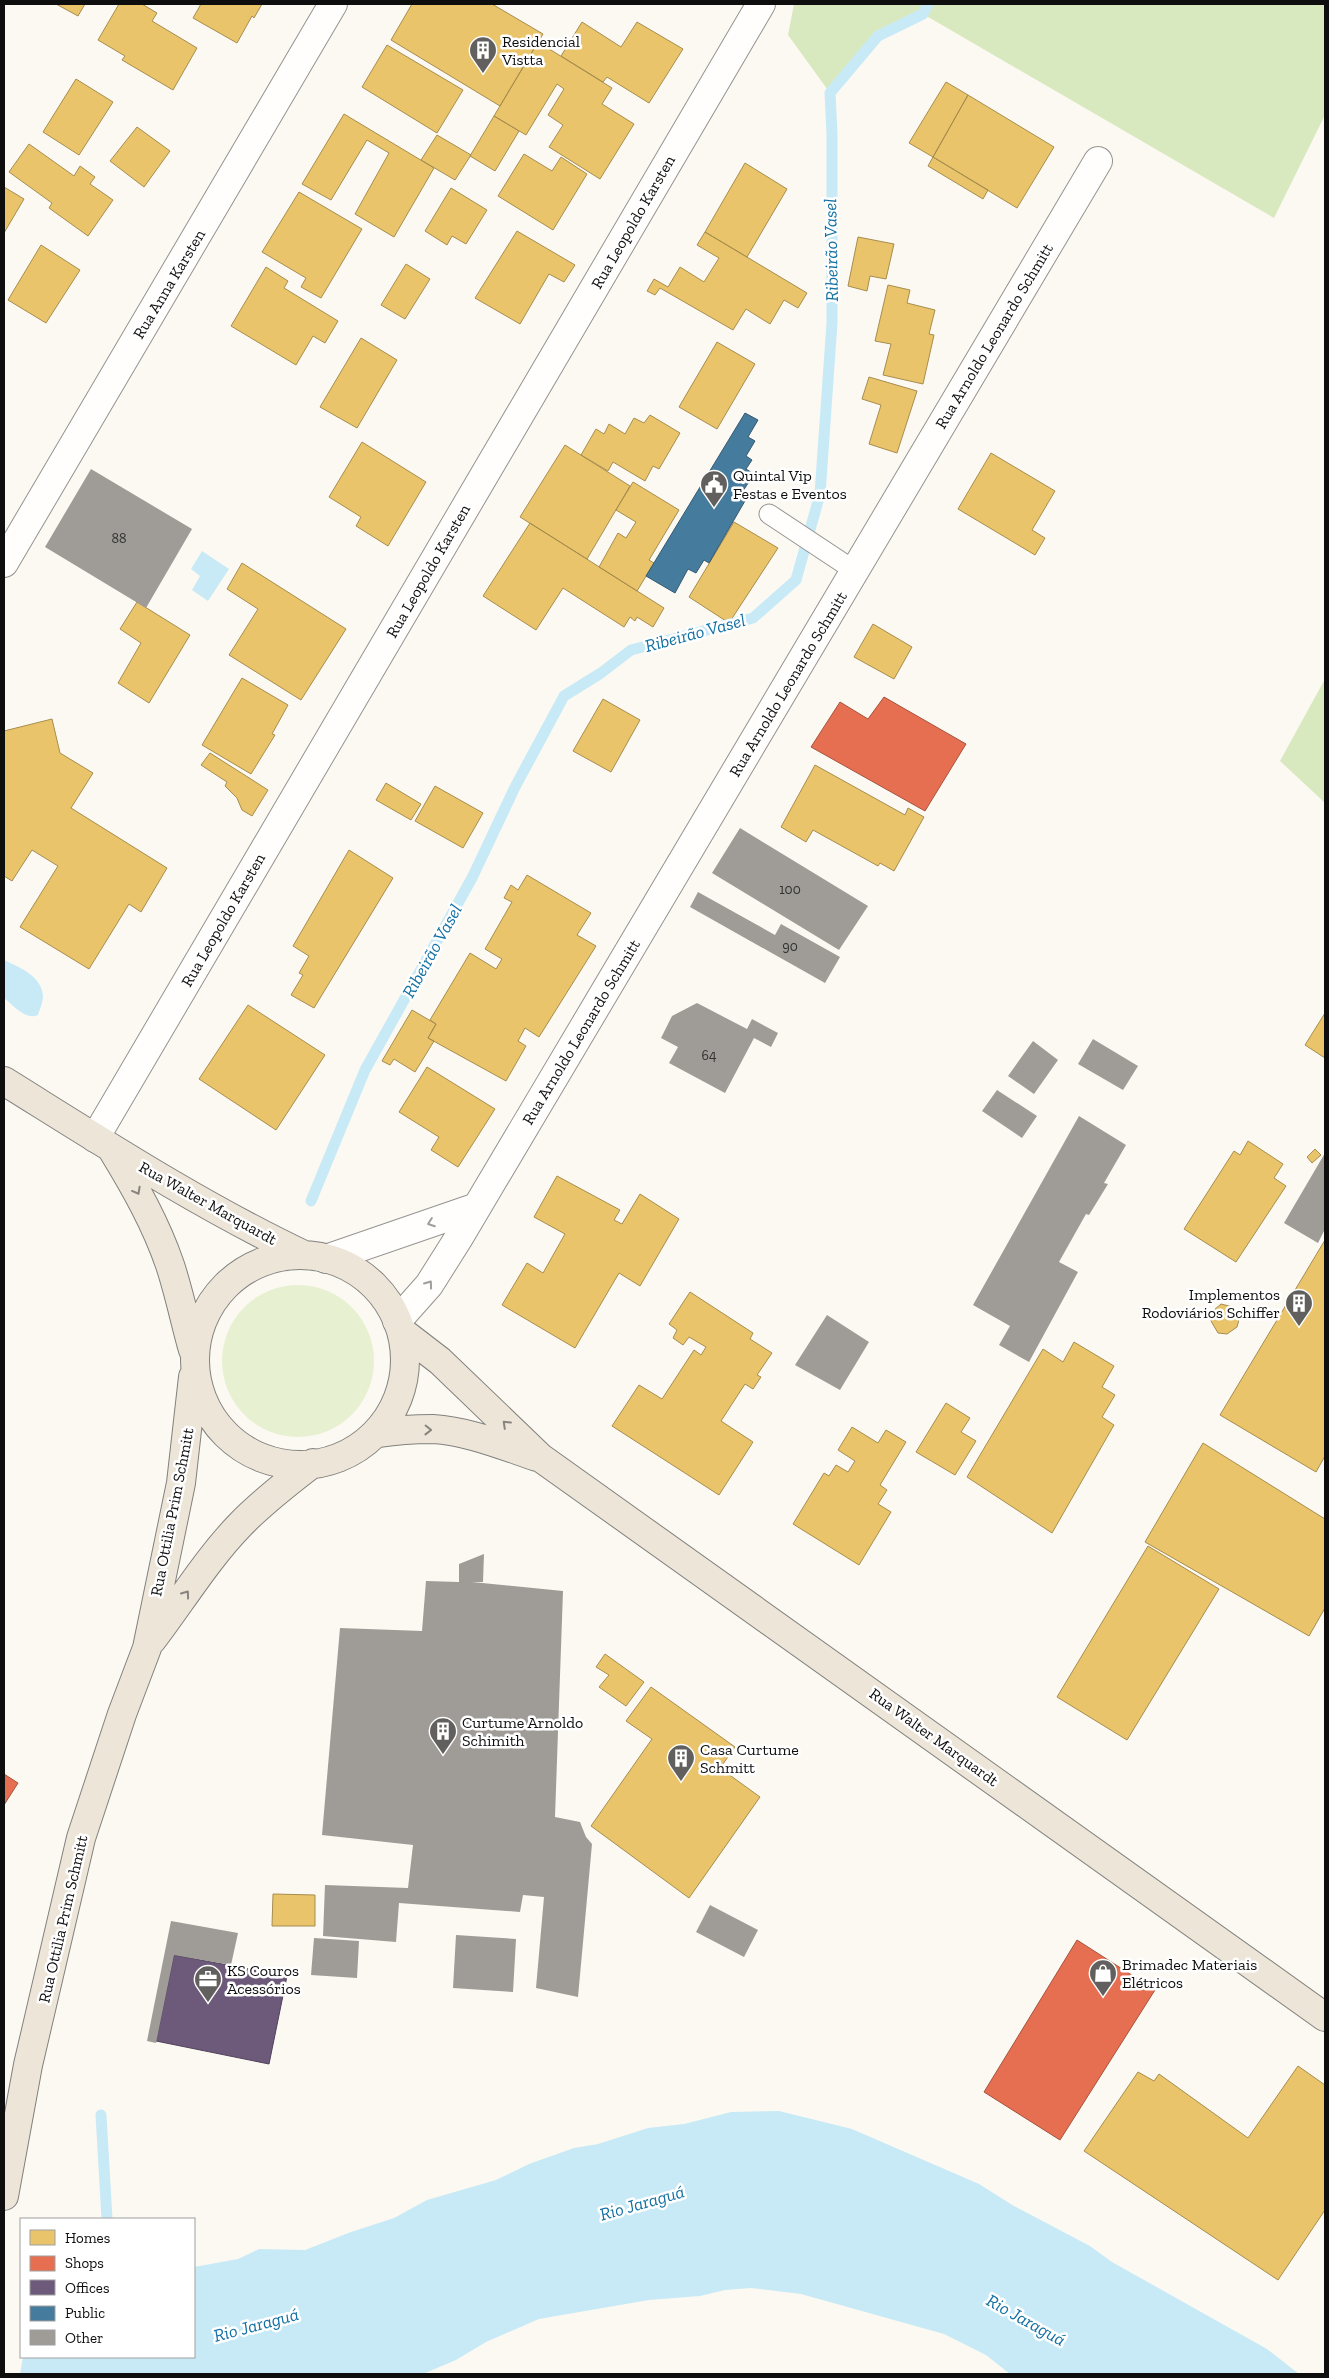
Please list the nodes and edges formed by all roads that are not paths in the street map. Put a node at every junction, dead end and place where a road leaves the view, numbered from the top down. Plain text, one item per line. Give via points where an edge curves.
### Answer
1 (334, 4) edge
2 (761, 4) edge
3 (1098, 162) dead end
4 (769, 514) dead end
5 (4, 564) edge
6 (854, 572) junction
7 (4, 1081) edge
8 (104, 1144) junction
9 (477, 1206) junction
10 (315, 1257) junction
11 (399, 1326) junction
12 (193, 1363) junction
13 (379, 1433) junction
14 (541, 1458) junction
15 (313, 1463) junction
16 (147, 1648) junction
17 (1325, 2017) edge
18 (4, 2196) edge

1 - 5 street, Rua Anna Karsten
2 - 8 street, Rua Leopoldo Karsten
3 - 6 street, Rua Arnoldo Leonardo Schmitt
4 - 6 lane
6 - 9 street, Rua Arnoldo Leonardo Schmitt
7 - 8 main road, Rua Walter Marquardt
8 - 10 main road, Rua Walter Marquardt via 254,1231
8 -> 12 main road, Rua Walter Marquardt via 146,1208 161,1241
9 -> 10 street
11 -> 9 street, Rua Arnoldo Leonardo Schmitt via 429,1286
10 - 11 main road, Rua Walter Marquardt via 364,1278 385,1300
10 - 12 main road via 278,1258 254,1265 232,1279 214,1299
11 - 13 main road via 405,1349 405,1386 391,1417
14 -> 11 main road, Rua Walter Marquardt
12 - 15 main road via 206,1408 224,1432 252,1453 281,1464
12 - 16 main road, Rua Ottilia Prim Schmitt via 181,1484
13 -> 14 main road, Rua Walter Marquardt via 406,1429 435,1430 474,1437
13 - 15 main road via 352,1450
14 - 17 main road, Rua Walter Marquardt
16 -> 15 main road, Rua Ottilia Prim Schmitt via 235,1531 262,1503
16 - 18 main road, Rua Ottilia Prim Schmitt via 82,1838 28,2065

